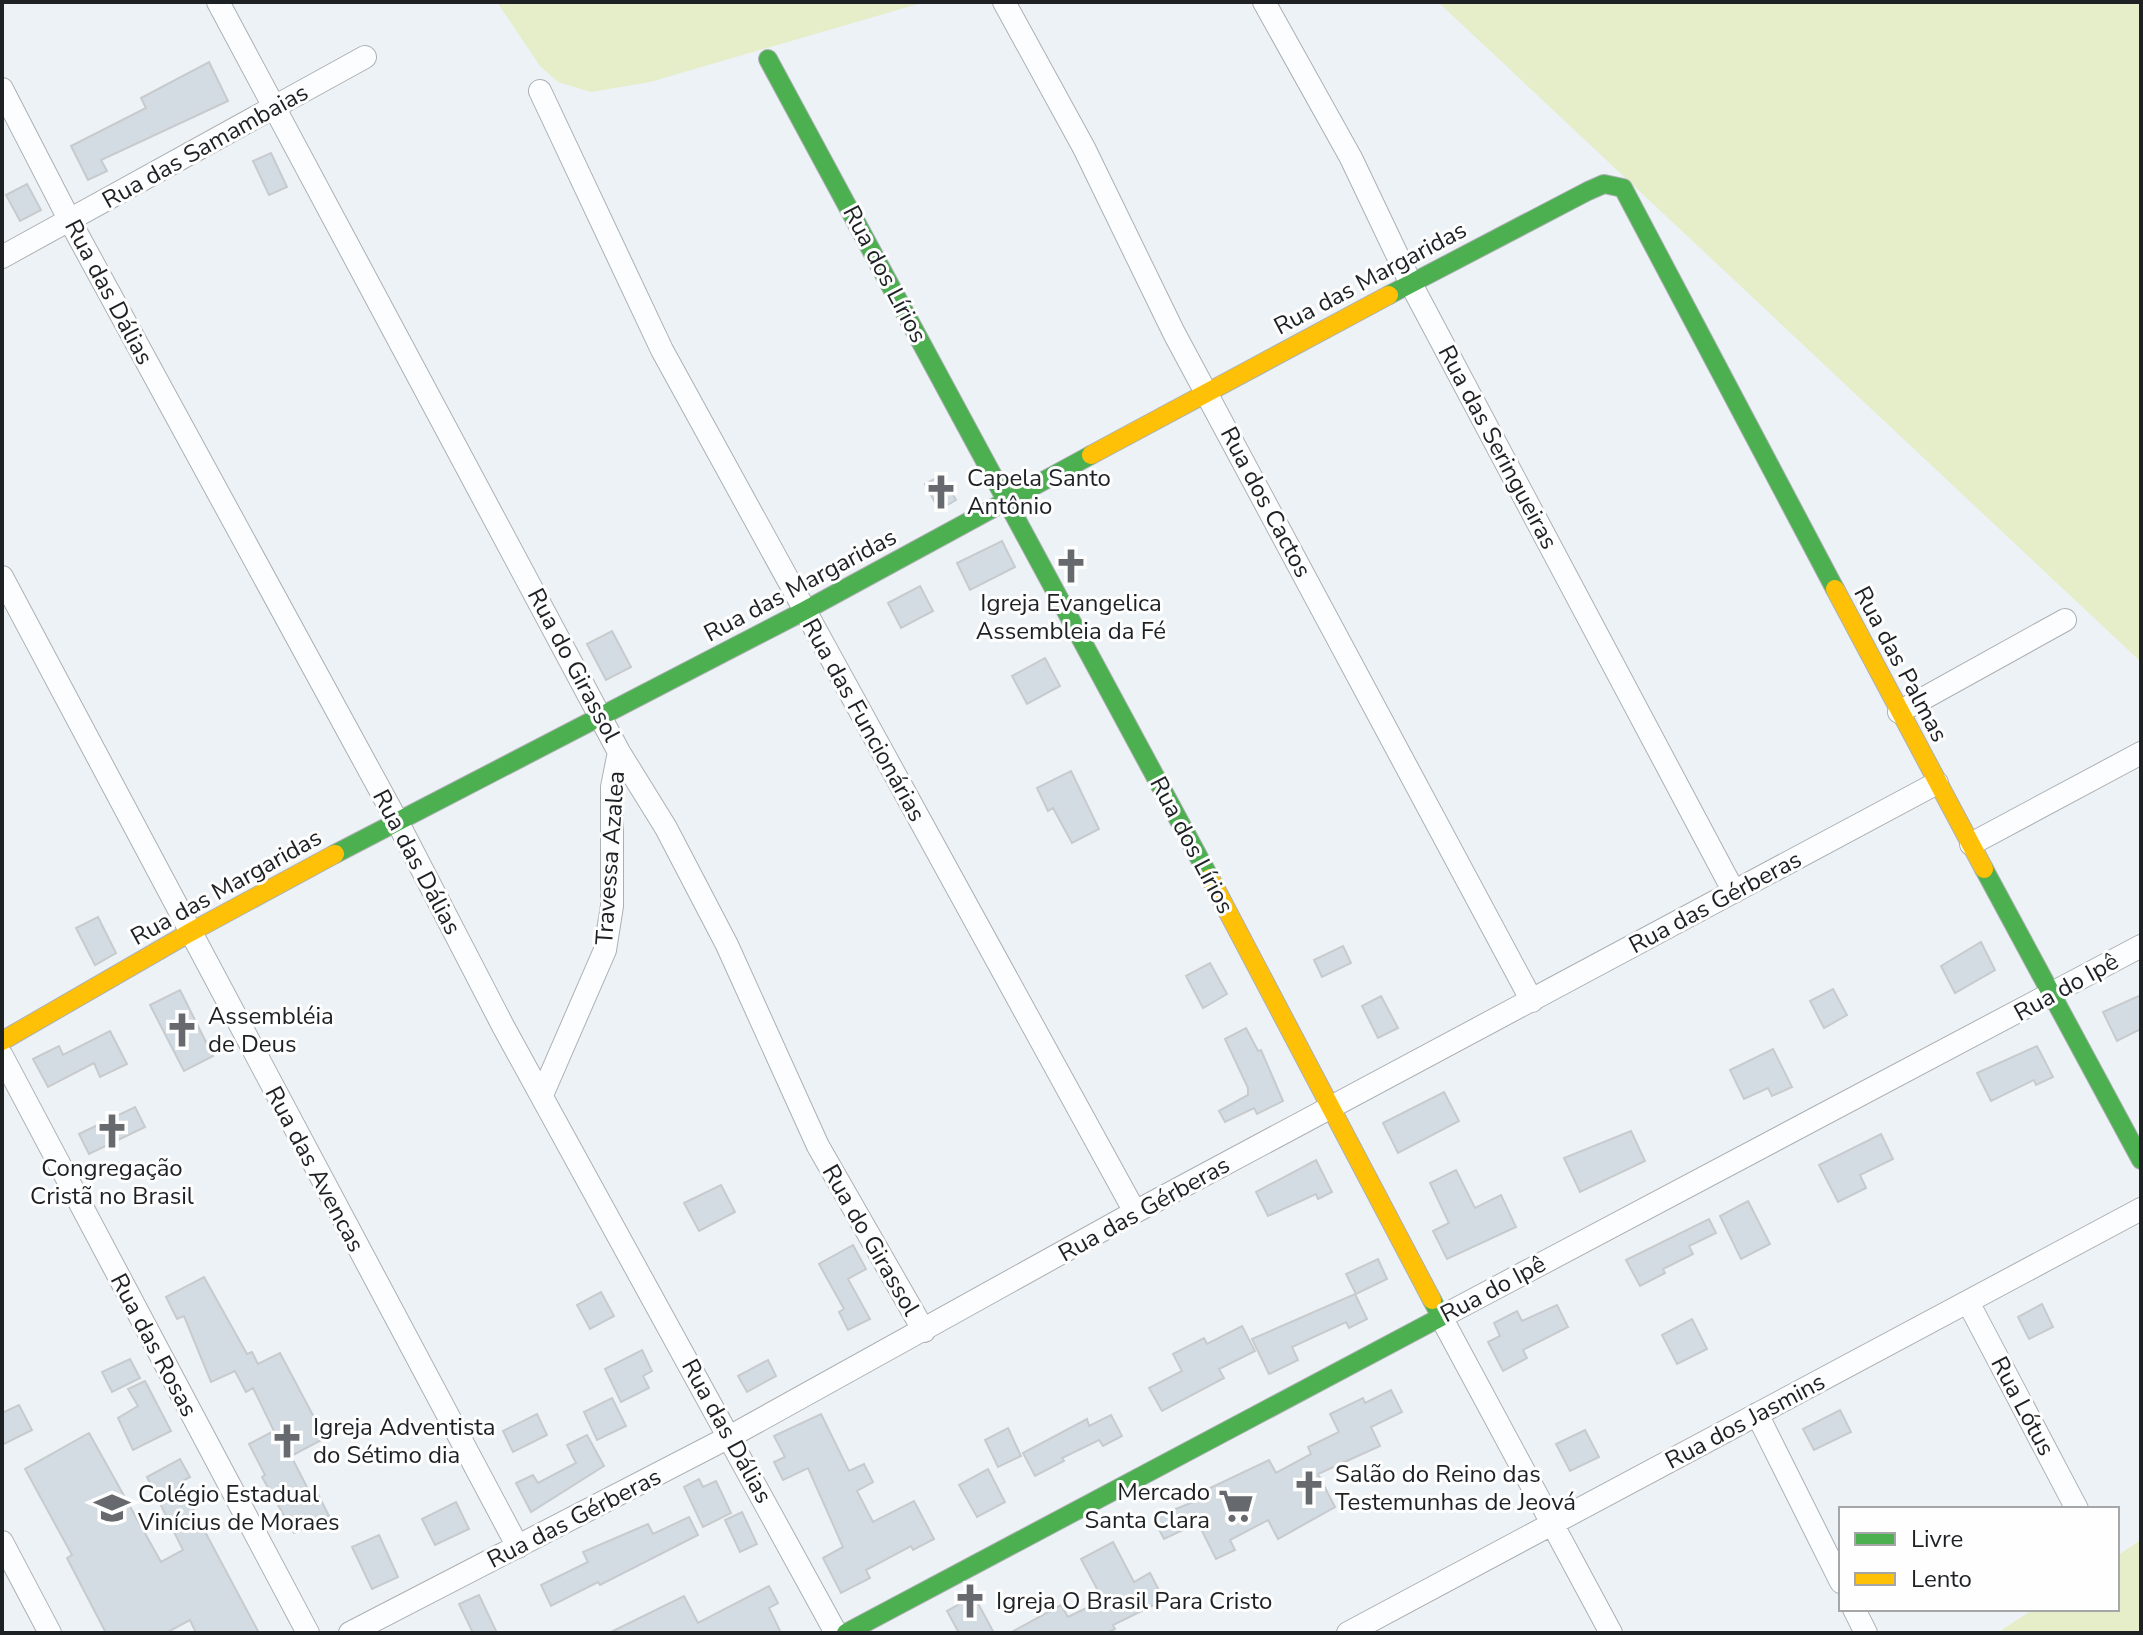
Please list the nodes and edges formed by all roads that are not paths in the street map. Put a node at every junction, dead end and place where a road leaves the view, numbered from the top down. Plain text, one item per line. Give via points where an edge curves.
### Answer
1 (218, 2) edge
2 (1004, 2) edge
3 (1264, 2) edge
4 (365, 57) dead end
5 (768, 59) dead end
6 (2, 89) edge
7 (540, 91) dead end
8 (274, 107) junction
9 (1623, 188) joint
10 (70, 221) junction
11 (2, 257) edge
12 (1411, 284) junction
13 (1207, 392) junction
14 (1007, 501) junction
15 (2, 577) edge
16 (804, 611) junction
17 (2065, 620) dead end
18 (1899, 712) junction
19 (602, 717) junction
20 (619, 752) junction
21 (2141, 753) edge
22 (1937, 783) junction
23 (397, 821) junction
24 (1971, 844) junction
25 (1734, 892) junction
26 (189, 933) junction
27 (2141, 946) edge
28 (2051, 997) junction
29 (1532, 1001) junction
30 (2, 1041) edge
31 (2, 1056) edge
32 (542, 1095) junction
33 (1333, 1106) junction
34 (2141, 1160) edge
35 (2141, 1209) edge
36 (1135, 1212) junction
37 (1969, 1304) junction
38 (1441, 1317) junction
39 (924, 1331) junction
40 (1757, 1414) junction
41 (731, 1436) junction
42 (2076, 1507) edge
43 (1551, 1523) junction
44 (2, 1542) edge
45 (518, 1547) junction
46 (1839, 1578) edge
47 (1855, 1611) edge
48 (50, 1633) edge
49 (308, 1633) edge
50 (350, 1633) edge
51 (836, 1633) edge
52 (846, 1633) edge
53 (1349, 1633) edge
54 (1611, 1633) edge
55 (1866, 1633) edge

1 - 8 street, Rua do Girassol
2 - 13 street, Rua dos Cactos
3 - 12 street, Rua das Seringueiras via 1351,158
4 - 8 street, Rua das Samambaias
5 - 14 street, Rua dos Lírios
6 - 10 street, Rua das Dálias
7 - 16 street, Rua das Funcionárias via 662,350
8 - 10 street, Rua das Samambaias
8 - 19 street, Rua do Girassol
9 - 12 street, Rua das Margaridas via 1604,184 1588,191
9 - 18 street, Rua das Palmas
10 - 11 street, Rua das Samambaias
10 - 23 street, Rua das Dálias
12 - 13 street, Rua das Margaridas
12 - 25 street, Rua das Seringueiras
13 - 14 street, Rua das Margaridas
13 - 29 street, Rua dos Cactos
14 - 16 street, Rua das Margaridas
14 - 33 street, Rua dos Lírios
15 - 26 street, Rua das Avencas
16 - 19 street, Rua das Margaridas
16 - 36 street, Rua das Funcionárias
17 - 18 street
18 - 22 street, Rua das Palmas
19 - 20 street, Rua do Girassol
19 - 23 street, Rua das Margaridas
20 - 32 street, Travessa Azalea via 612,787 612,906 605,950
20 - 39 street, Rua do Girassol via 727,945 818,1146
21 - 24 street
22 - 24 street, Rua das Palmas
22 - 25 street, Rua das Gérberas
23 - 26 street, Rua das Margaridas
23 - 32 street, Rua das Dálias
24 - 28 street, Rua das Palmas
25 - 29 street, Rua das Gérberas
26 - 30 street, Rua das Margaridas
26 - 45 street, Rua das Avencas
27 - 28 street, Rua do Ipê
28 - 34 street, Rua das Palmas
28 - 38 street, Rua do Ipê
29 - 33 street, Rua das Gérberas
31 - 49 street, Rua das Rosas
32 - 41 street, Rua das Dálias
33 - 36 street, Rua das Gérberas
33 - 38 street, Rua dos Lírios
35 - 37 street, Rua dos Jasmins
36 - 39 street, Rua das Gérberas
37 - 40 street, Rua dos Jasmins
37 - 42 street, Rua Lótus
38 - 43 street, Rua dos Lírios
38 - 52 street, Rua do Ipê
39 - 41 street, Rua das Gérberas
40 - 43 street, Rua dos Jasmins
40 - 46 street
41 - 45 street, Rua das Gérberas
41 - 51 street, Rua das Dálias
43 - 53 street, Rua dos Jasmins
43 - 54 street, Rua dos Lírios
44 - 48 street
45 - 50 street, Rua das Gérberas
47 - 55 street

